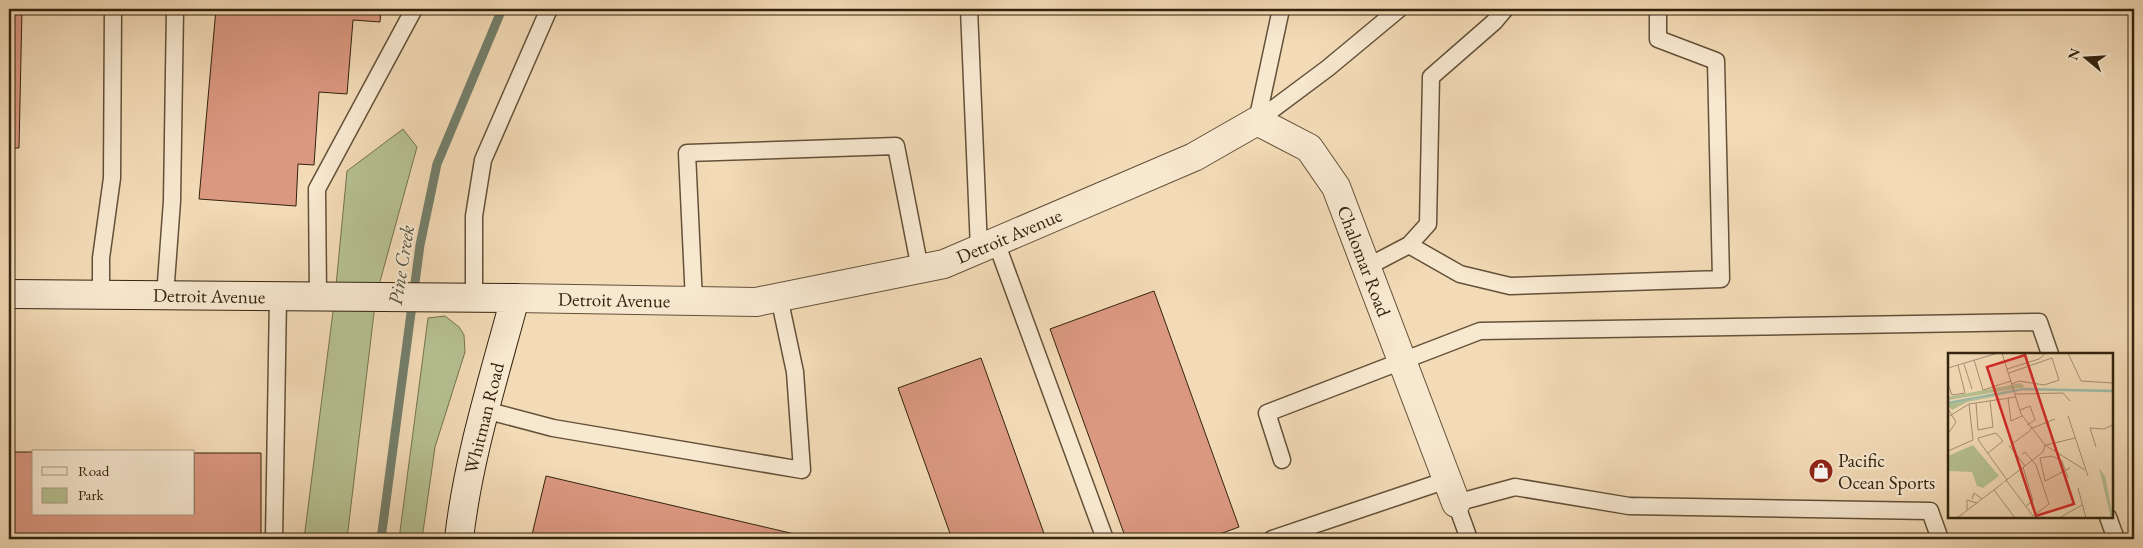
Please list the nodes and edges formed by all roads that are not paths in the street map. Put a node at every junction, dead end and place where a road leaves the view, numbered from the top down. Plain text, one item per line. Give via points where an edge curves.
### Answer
1 (113, 9) edge
2 (174, 9) edge
3 (414, 9) edge
4 (549, 9) edge
5 (970, 9) edge
6 (1281, 9) edge
7 (1399, 9) edge
8 (1505, 9) edge
9 (1658, 9) edge
10 (1257, 121) junction
11 (988, 245) junction
12 (1409, 245) junction
13 (1367, 267) junction
14 (920, 269) junction
15 (9, 294) edge
16 (102, 294) junction
17 (165, 296) junction
18 (278, 297) junction
19 (318, 297) junction
20 (779, 297) junction
21 (474, 298) junction
22 (515, 298) junction
23 (694, 301) junction
24 (2050, 353) edge
25 (1402, 362) junction
26 (485, 410) junction
27 (1282, 460) dead end
28 (1451, 491) junction
29 (2108, 518) edge
30 (274, 539) edge
31 (459, 539) edge
32 (1105, 539) edge
33 (1272, 539) edge
34 (1469, 539) edge
35 (1940, 539) edge
36 (2116, 539) edge

1 - 16 lane via 112,178 101,258
2 - 17 lane via 172,201
3 - 19 lane via 317,189
4 - 21 lane via 483,160 474,216
5 - 11 lane
6 - 10 lane
7 - 10 lane
8 - 12 lane via 1431,77 1428,224
9 - 12 lane via 1658,39 1716,61 1721,279 1510,286 1460,274
10 - 11 street, Detroit Avenue via 1194,157
10 - 13 street, Chalomar Road via 1309,148 1336,187
11 - 14 street, Detroit Avenue via 944,264
11 - 32 lane
12 - 13 lane
13 - 25 street, Chalomar Road
14 - 20 street, Detroit Avenue
14 - 23 lane via 896,146 687,154
15 - 16 street, Detroit Avenue
16 - 17 street, Detroit Avenue
17 - 18 street, Detroit Avenue
18 - 19 street, Detroit Avenue
18 - 30 lane
19 - 21 street, Detroit Avenue
20 - 23 street, Detroit Avenue via 756,302
20 - 26 lane via 795,372 802,470 553,428
21 - 22 street, Detroit Avenue
22 - 23 street, Detroit Avenue
22 - 26 street, Whitman Road
24 - 25 lane via 2039,322 1480,330
25 - 27 lane via 1267,413
25 - 28 street, Chalomar Road
26 - 31 street, Whitman Road via 463,504
28 - 33 lane
28 - 34 lane
28 - 35 lane via 1515,487 1629,506 1930,511
29 - 36 lane

